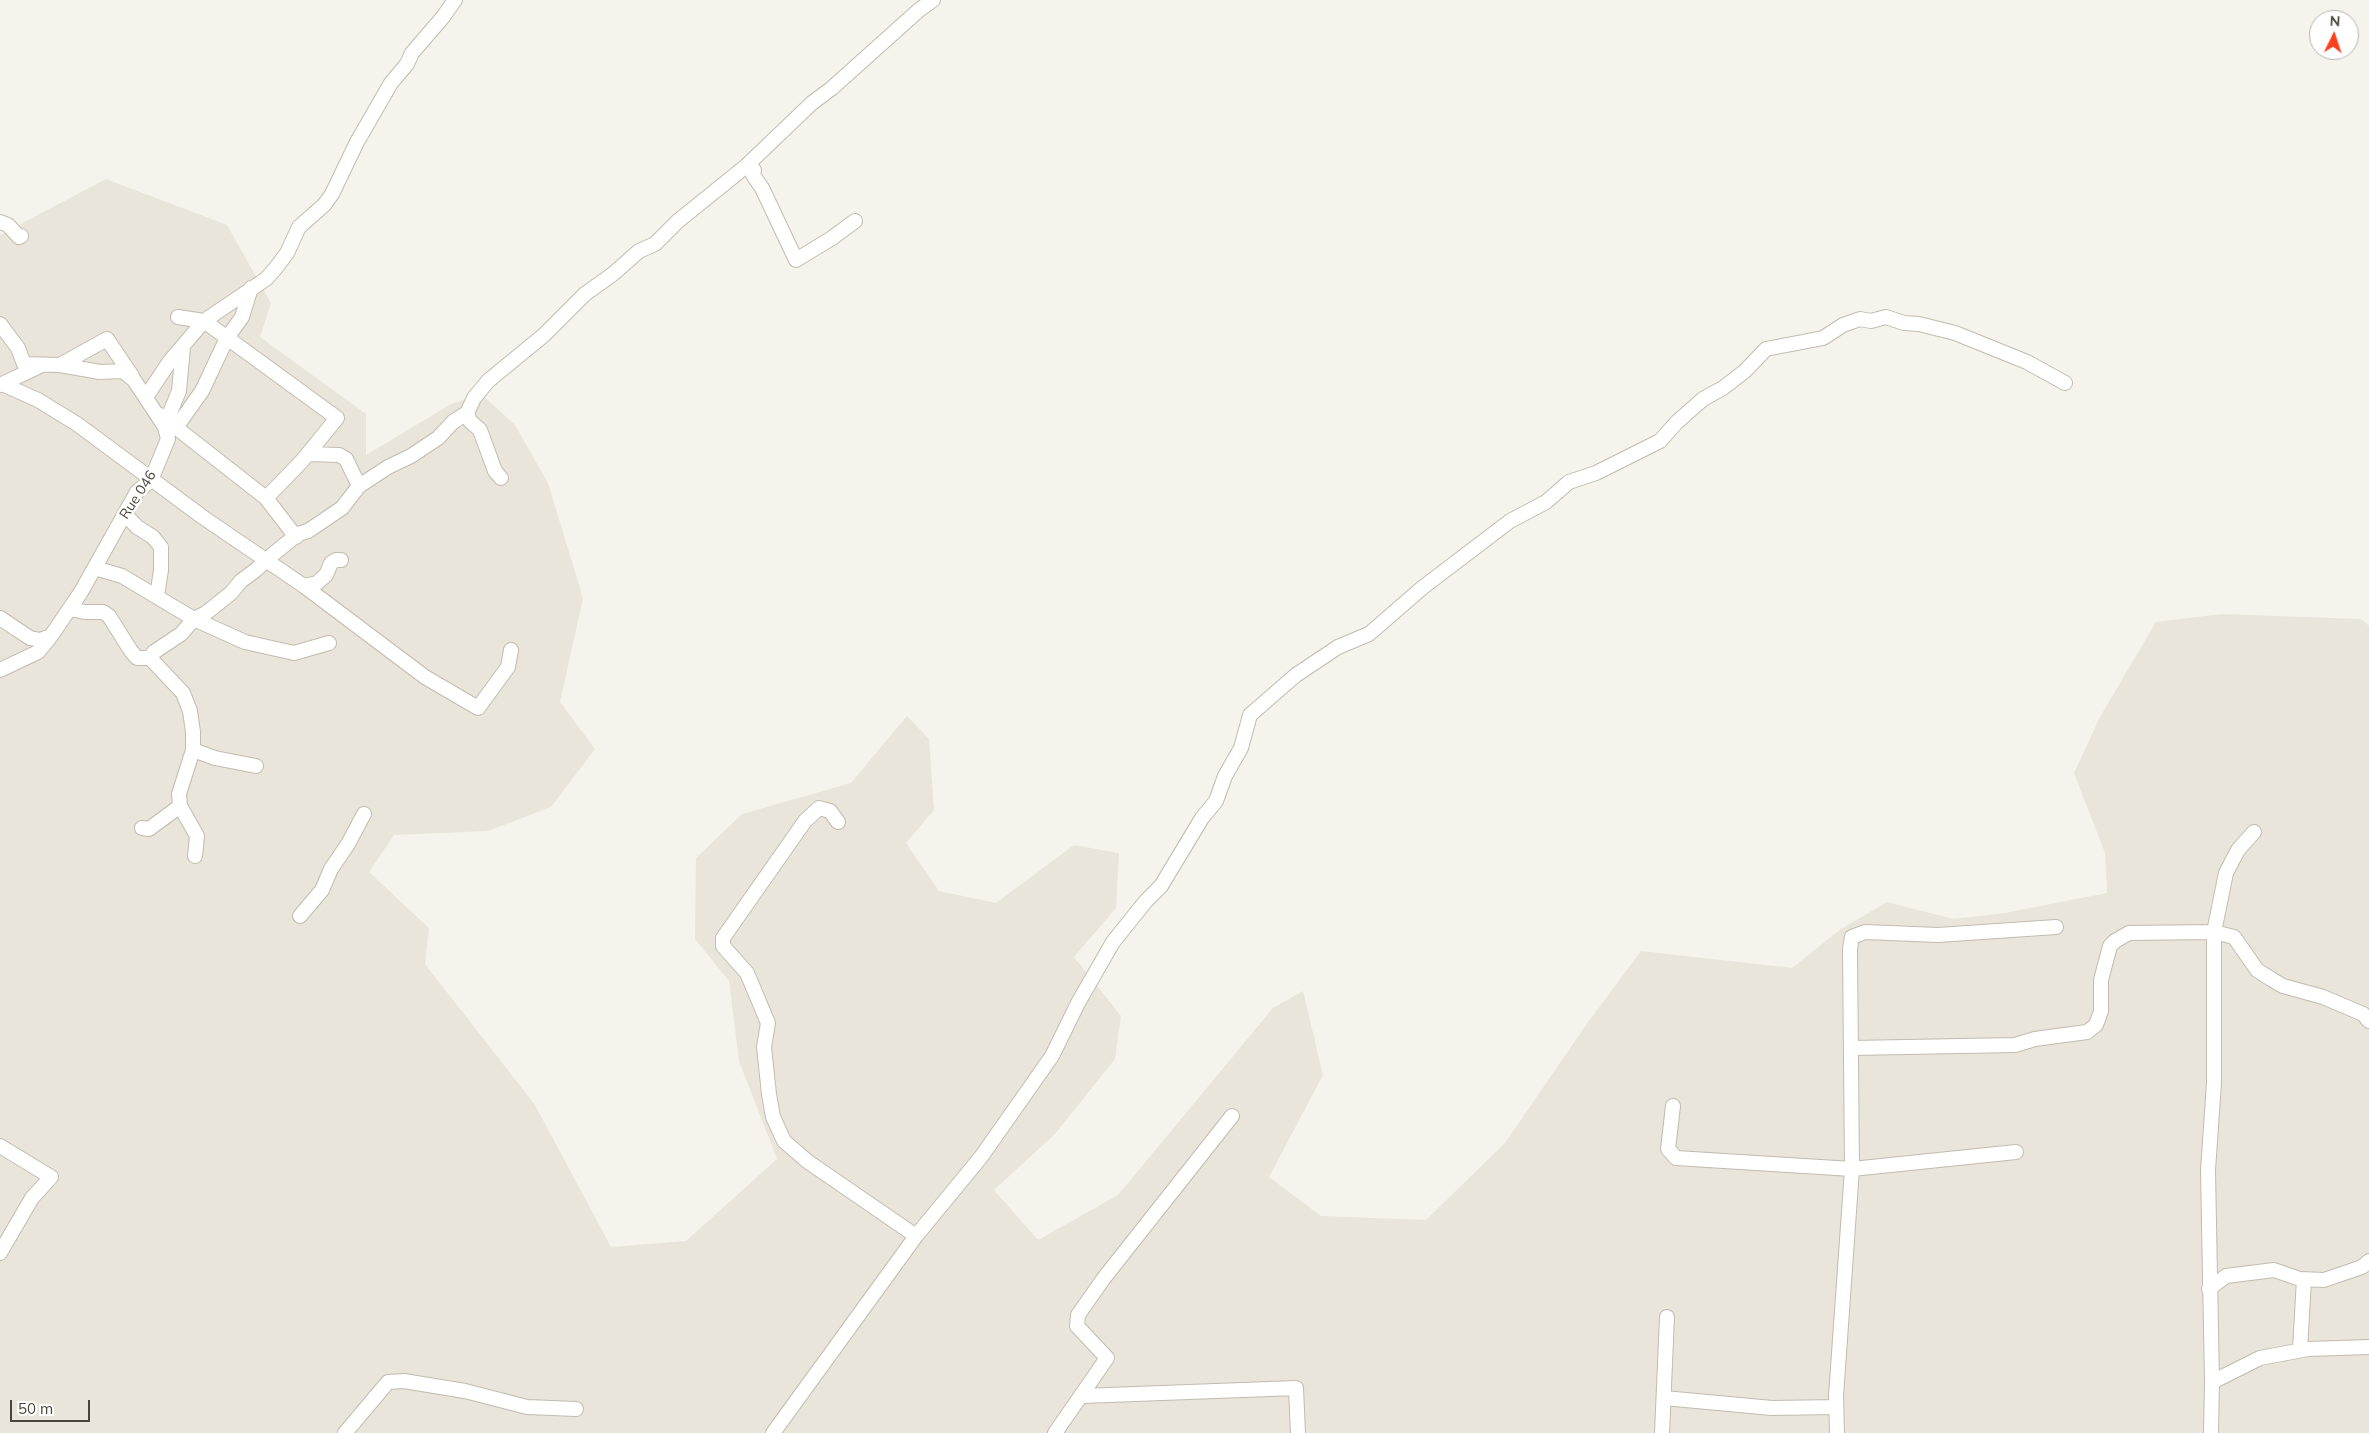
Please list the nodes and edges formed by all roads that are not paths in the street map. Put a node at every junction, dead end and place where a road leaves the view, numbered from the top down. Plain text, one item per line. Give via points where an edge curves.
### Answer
1 (455, 0) edge
2 (932, 0) edge
3 (748, 164) junction
4 (855, 221) dead end
5 (0, 222) edge
6 (22, 236) dead end
7 (251, 288) junction
8 (178, 316) dead end
9 (204, 321) junction
10 (0, 324) edge
11 (227, 338) junction
12 (183, 347) junction
13 (60, 365) junction
14 (40, 366) junction
15 (134, 380) junction
16 (2065, 383) dead end
17 (1, 385) edge
18 (146, 397) junction
19 (154, 410) junction
20 (467, 413) junction
21 (170, 422) junction
22 (308, 454) junction
23 (501, 478) dead end
24 (151, 480) junction
25 (359, 486) junction
26 (266, 498) junction
27 (125, 514) junction
28 (296, 537) junction
29 (268, 560) junction
30 (341, 560) dead end
31 (95, 568) junction
32 (304, 586) junction
33 (157, 596) junction
34 (70, 609) junction
35 (0, 618) edge
36 (194, 619) junction
37 (51, 636) junction
38 (329, 643) dead end
39 (511, 650) dead end
40 (150, 658) junction
41 (0, 670) edge
42 (193, 750) junction
43 (256, 766) dead end
44 (180, 806) junction
45 (364, 814) dead end
46 (838, 822) dead end
47 (142, 828) dead end
48 (2254, 832) dead end
49 (195, 856) dead end
50 (300, 916) dead end
51 (2056, 927) dead end
52 (2214, 932) junction
53 (2369, 1021) edge
54 (1852, 1048) junction
55 (1673, 1106) dead end
56 (1232, 1116) dead end
57 (0, 1146) edge
58 (2016, 1152) dead end
59 (1852, 1169) junction
60 (916, 1236) junction
61 (0, 1253) edge
62 (2369, 1261) edge
63 (2304, 1279) junction
64 (2209, 1289) junction
65 (1666, 1317) dead end
66 (2369, 1347) edge
67 (2300, 1350) junction
68 (2212, 1382) junction
69 (1082, 1396) junction
70 (1664, 1398) junction
71 (1836, 1407) junction
72 (576, 1409) dead end
73 (345, 1433) edge
74 (773, 1433) edge
75 (1055, 1433) edge
76 (1298, 1433) edge
77 (1662, 1433) edge
78 (1837, 1433) edge
79 (2210, 1433) edge

1 - 7 street via 382,97 332,194 299,227 275,269
2 - 3 street via 812,103
3 - 4 street via 754,170 753,175 796,260
3 - 20 street via 655,244 639,251 585,294 544,335 488,381
5 - 6 street
7 - 9 street
7 - 11 street via 242,317
8 - 9 street
9 - 11 street
9 - 12 street
10 - 14 street via 18,348 24,364
11 - 21 street via 202,391 180,422
11 - 22 street via 337,418
12 - 18 street
12 - 21 street via 179,391
13 - 14 street
13 - 15 street via 100,372 123,371
13 - 15 street, Rue 046 via 107,339
14 - 17 street
15 - 18 street, Rue 046
16 - 60 street via 2027,362 1955,334 1886,317 1871,321 1860,318 1823,338 1766,350 1745,371 1703,399 1660,441 1596,474 1569,482 1546,502 1510,521 1422,588 1369,634 1338,647 1296,674 1250,715 1241,748 1216,800 1162,886 1113,942 1052,1056 1013,1112
17 - 24 street via 38,400 77,424
18 - 19 street, Rue 046
19 - 21 street
19 - 24 street, Rue 046 via 165,427 168,439
20 - 23 street via 480,430
20 - 25 street via 438,438
21 - 26 street
22 - 25 street via 339,455 346,459
22 - 26 street
24 - 27 street, Rue 046 via 137,492
24 - 29 street
25 - 28 street via 342,508
26 - 28 street
27 - 31 street, Rue 046
27 - 33 street via 161,547
28 - 29 street
29 - 32 street
29 - 36 street via 214,608
30 - 32 street via 331,563 326,575 317,582
31 - 33 street via 122,576
31 - 34 street, Rue 046
32 - 39 street via 425,677 478,708 508,667
33 - 36 street
34 - 37 street, Rue 046
34 - 40 street via 103,612 118,626 137,658
35 - 37 street via 30,638 40,640
36 - 38 street via 237,639 294,654
36 - 40 street via 181,634
37 - 41 street, Rue 046 via 38,652
40 - 42 street via 183,693 193,732
42 - 43 street
42 - 44 street via 180,794
44 - 47 street via 149,829
44 - 49 street via 197,836
45 - 50 street via 330,870 322,890
46 - 60 street via 830,811 819,808 805,821 723,938 723,946 747,973 768,1023 764,1047 769,1094 773,1117 784,1141 807,1161
48 - 52 street via 2238,850 2226,873
51 - 54 street via 1938,935 1865,932 1852,938
52 - 53 street via 2234,937 2258,970 2276,982 2323,997 2363,1014
52 - 54 street via 2129,933 2114,941 2101,980 2101,1011 2096,1025 2087,1032 2015,1045
52 - 64 street via 2214,1083 2208,1170
54 - 59 street
55 - 59 street via 1668,1149 1676,1158
56 - 69 street via 1078,1315 1078,1326 1107,1358
57 - 61 street via 51,1177 32,1198
58 - 59 street
59 - 71 street
60 - 74 street
62 - 63 street via 2362,1267 2324,1280
63 - 64 street via 2274,1270 2226,1276
63 - 67 street
64 - 68 street
65 - 70 street
66 - 67 street
67 - 68 street via 2260,1358
68 - 79 street
69 - 75 street
69 - 76 street via 1296,1388
70 - 71 street via 1772,1408
70 - 77 street
71 - 78 street
72 - 73 street via 527,1407 464,1391 388,1382

